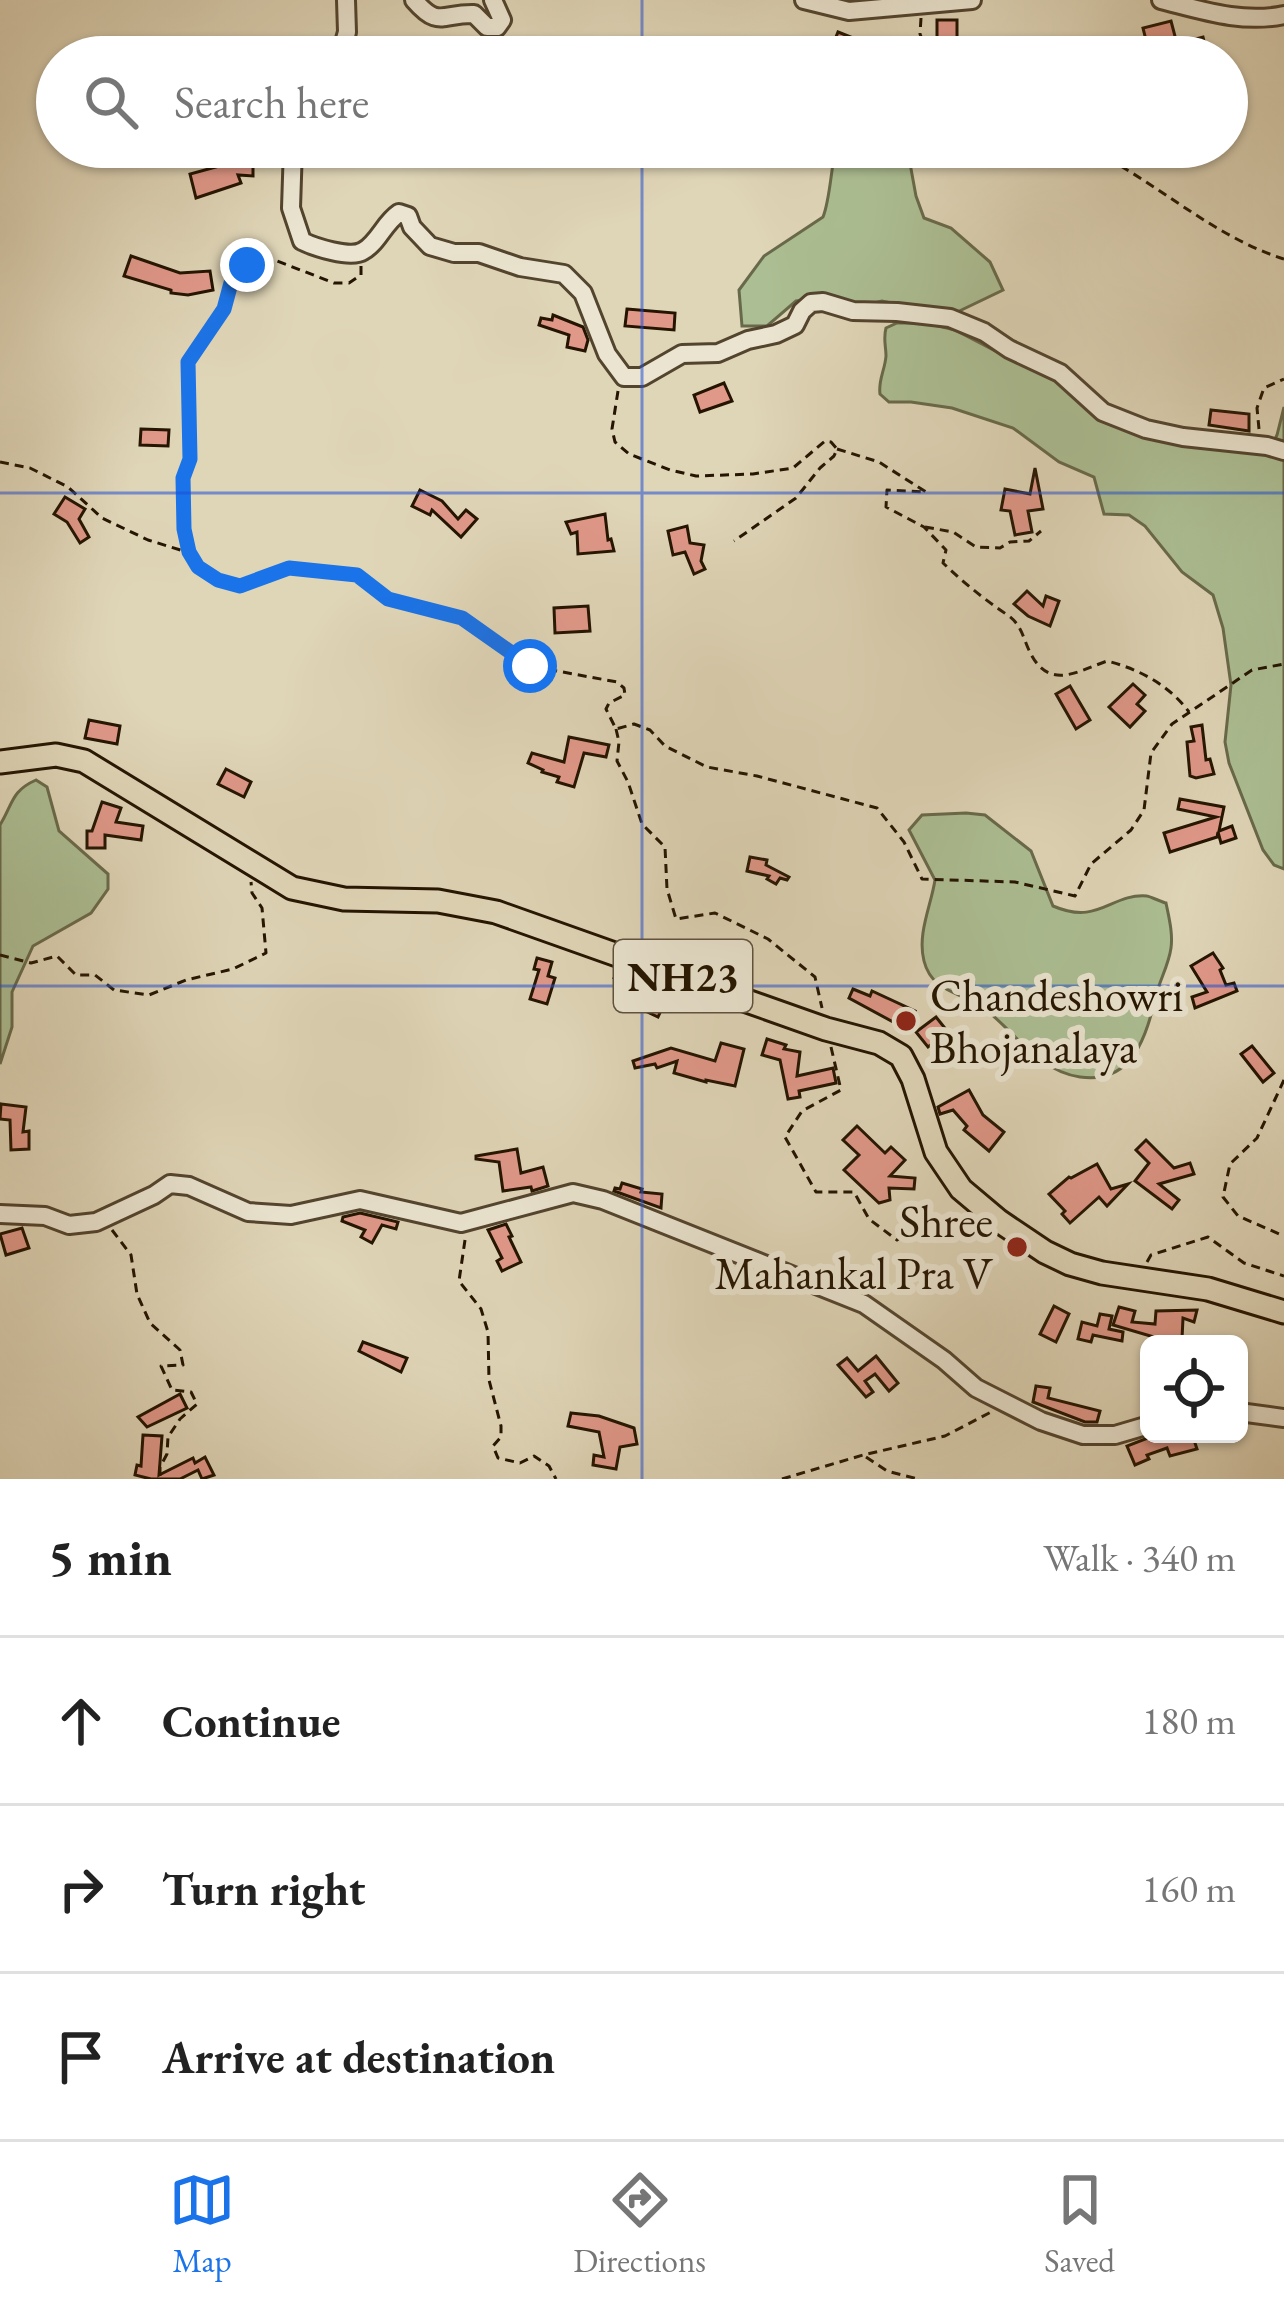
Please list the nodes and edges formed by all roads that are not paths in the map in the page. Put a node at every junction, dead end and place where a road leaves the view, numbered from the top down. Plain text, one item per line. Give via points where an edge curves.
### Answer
1 (346, 0) edge
2 (414, 0) edge
3 (493, 0) edge
4 (804, 0) edge
5 (972, 0) edge
6 (1161, 0) edge
7 (1220, 7) edge
8 (1284, 15) edge
9 (346, 36) edge
10 (292, 168) edge
11 (1275, 449) edge
12 (0, 762) edge
13 (0, 1214) edge
14 (1284, 1312) edge
15 (1248, 1413) edge
16 (1284, 1418) edge
17 (1140, 1428) edge

1 - 9 street
2 - 3 street via 436,19 474,14 487,28 502,20
4 - 5 street via 849,11
6 - 7 street
7 - 8 street via 1265,19
10 - 11 street via 291,208 302,241 362,252 399,213 430,246 563,274 583,293 625,377 642,377 682,354 776,334 823,302 950,318 1060,373 1125,421
12 - 14 main road, NH23 via 56,755 84,761 292,888 496,912 879,1043 906,1062 936,1152 962,1189 1029,1242 1102,1273 1208,1288
13 - 17 street via 69,1225 104,1218 170,1184 248,1212 291,1215 360,1200 461,1223 574,1193 864,1304 976,1388 1041,1421 1083,1435
15 - 16 street

